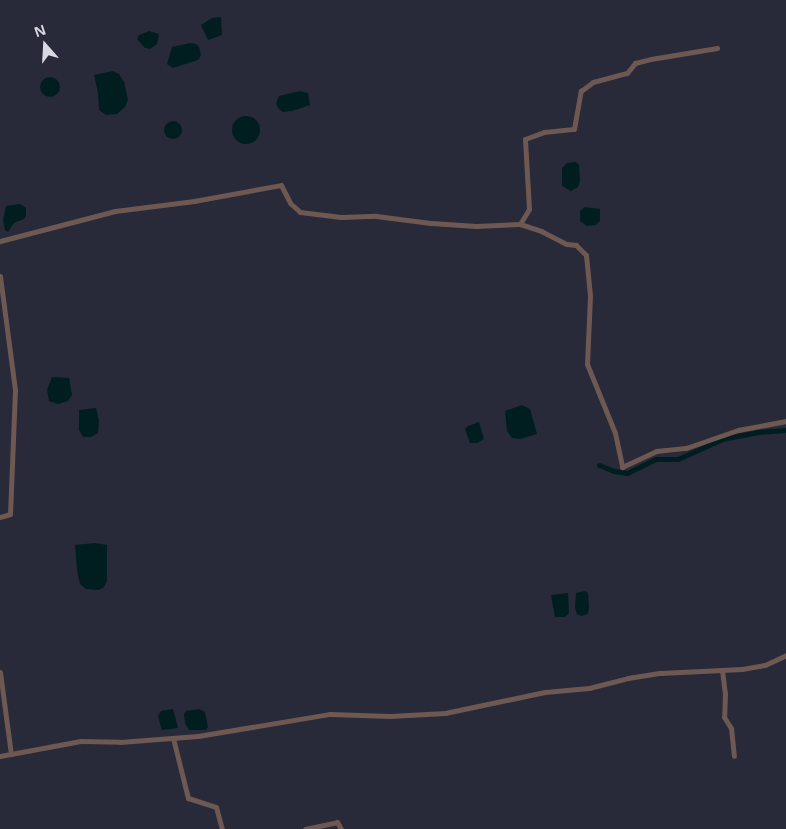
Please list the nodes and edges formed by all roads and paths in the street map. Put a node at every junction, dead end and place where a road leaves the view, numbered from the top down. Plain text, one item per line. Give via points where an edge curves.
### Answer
1 (717, 48) dead end
2 (520, 224) junction
3 (0, 240) edge
4 (0, 276) edge
5 (786, 421) edge
6 (0, 517) edge
7 (786, 655) edge
8 (722, 670) junction
9 (0, 672) edge
10 (173, 738) junction
11 (11, 754) junction
12 (0, 756) edge
13 (734, 756) dead end
14 (222, 829) edge
15 (305, 829) edge
16 (341, 829) edge

1 - 2 street via 636,63 627,73 593,82 581,91 574,129 544,132 525,139 529,209
2 - 3 street via 458,225 300,212 290,203 281,185 115,211
2 - 5 street via 566,244 576,245 586,255 590,296 587,364 615,433 622,467 656,451 686,448 738,430
4 - 6 street via 15,390 10,514
7 - 8 street via 765,665
8 - 10 street via 628,678 445,713 390,716 330,714
8 - 13 street via 724,717 731,728
9 - 11 street
10 - 11 street via 81,741
10 - 14 street via 188,798 216,807
11 - 12 street
15 - 16 street via 338,822

